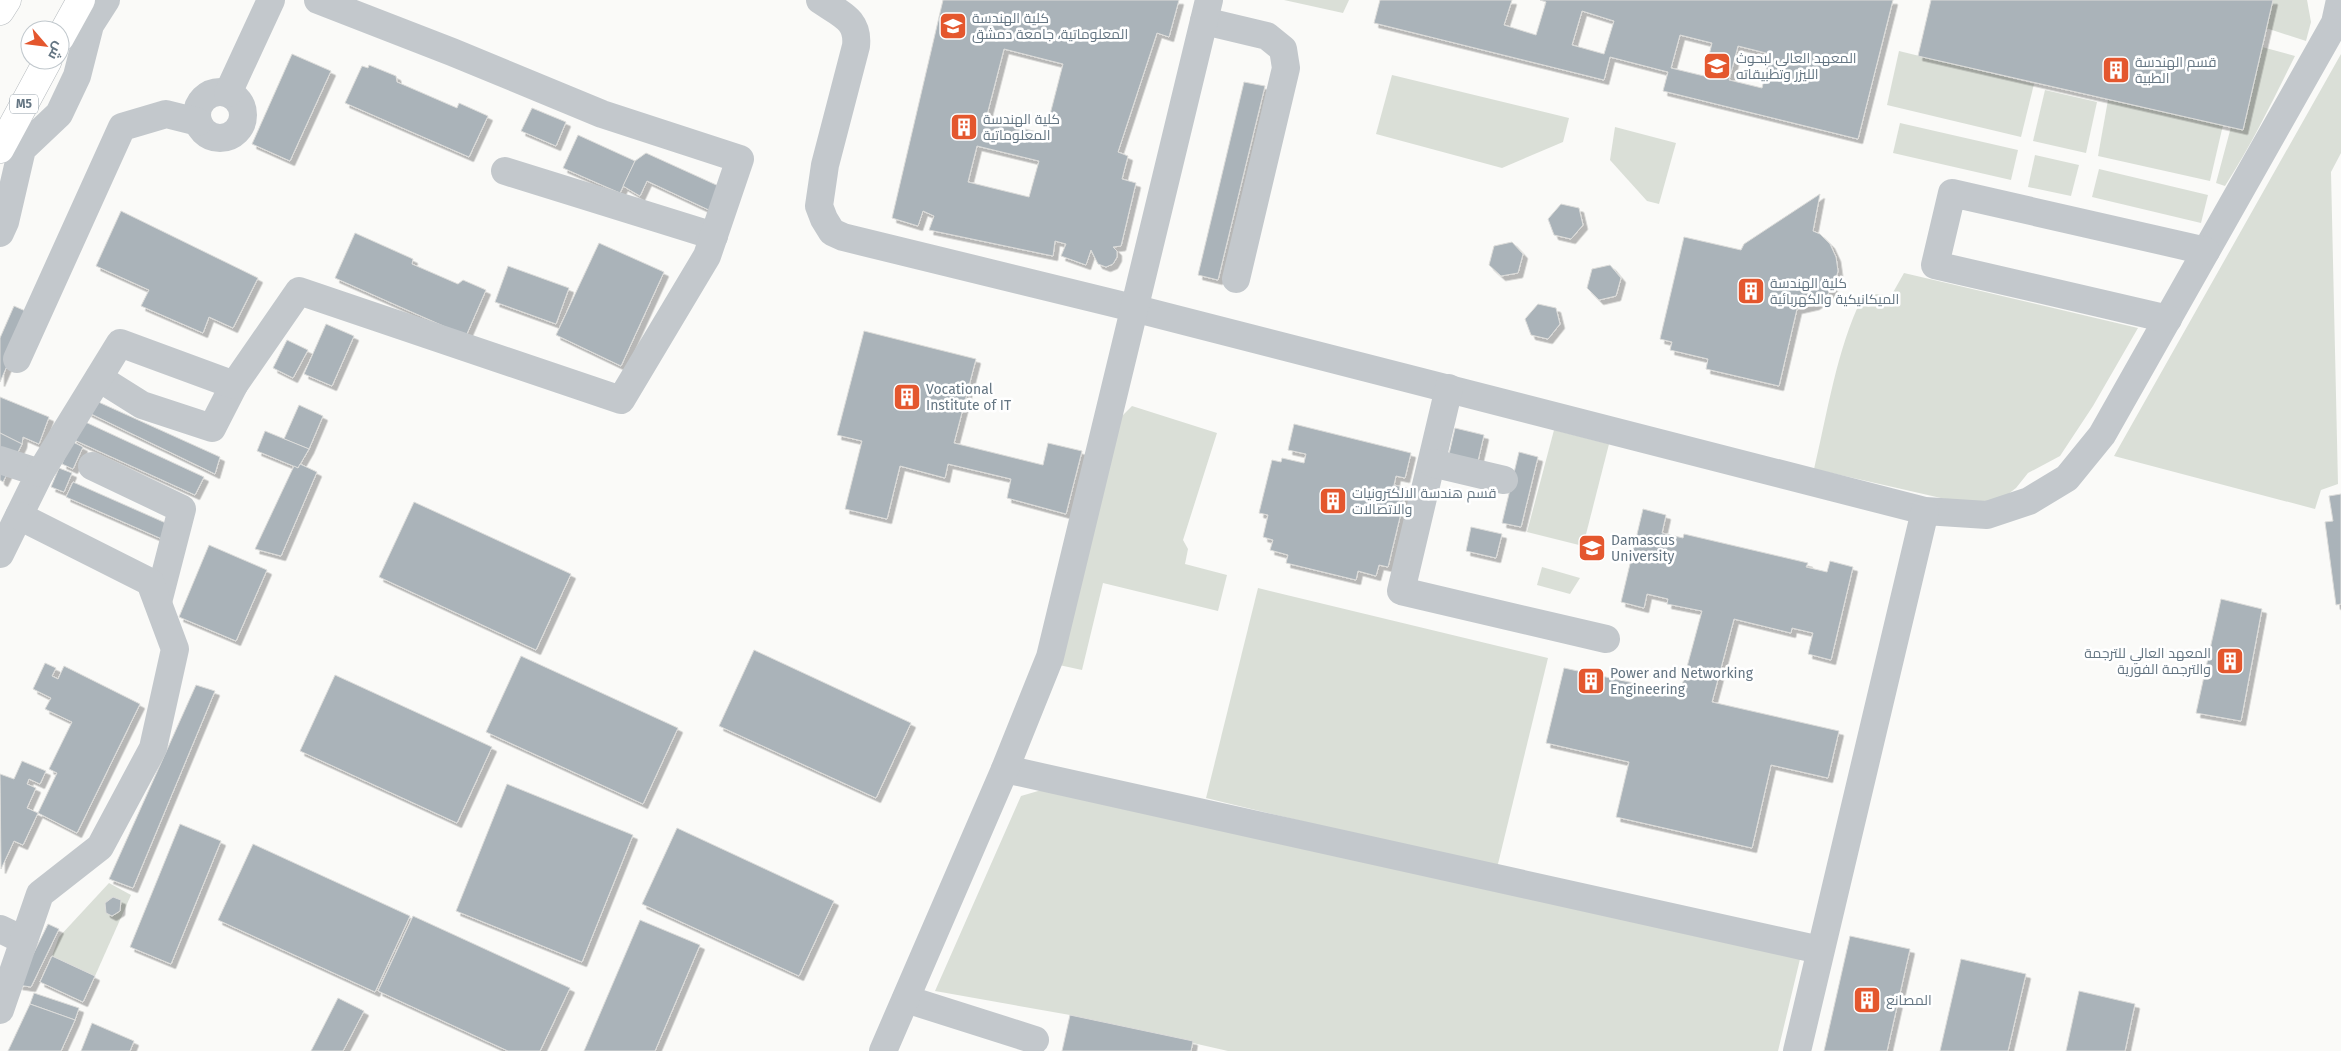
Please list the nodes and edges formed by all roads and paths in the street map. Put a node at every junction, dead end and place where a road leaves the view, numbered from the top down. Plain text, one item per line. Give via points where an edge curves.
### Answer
1 (7, 0) edge
2 (81, 0) edge
3 (106, 0) edge
4 (271, 0) edge
5 (318, 0) edge
6 (820, 0) edge
7 (2340, 0) edge
8 (1207, 10) edge
9 (0, 11) edge
10 (70, 20) edge
11 (43, 70) edge
12 (228, 93) junction
13 (198, 122) junction
14 (0, 149) edge
15 (505, 171) dead end
16 (0, 233) edge
17 (714, 236) junction
18 (2206, 251) junction
19 (1236, 279) dead end
20 (1133, 308) junction
21 (2168, 319) junction
22 (17, 359) dead end
23 (99, 378) junction
24 (234, 384) junction
25 (1449, 388) junction
26 (0, 460) edge
27 (1432, 463) junction
28 (92, 466) dead end
29 (40, 473) junction
30 (1504, 480) dead end
31 (1925, 511) junction
32 (19, 516) junction
33 (0, 554) edge
34 (158, 602) junction
35 (1606, 640) dead end
36 (1005, 769) junction
37 (12, 934) edge
38 (1820, 950) junction
39 (2, 995) edge
40 (906, 999) junction
41 (1035, 1040) dead end
42 (884, 1051) edge
43 (1797, 1051) edge

1 - 9 highway
2 - 10 highway
3 - 16 street via 90,25 77,76 59,114 22,149
4 - 12 street
5 - 17 street via 602,114 740,159
6 - 20 street via 854,24 857,33 825,165 819,206 832,232
7 - 18 street via 2335,22
8 - 19 street via 1267,36 1283,49 1286,68
8 - 20 street
11 - 14 highway, M5
12 - 13 street via 207,96 198,107
12 - 13 street via 242,111 242,119 234,132 220,138 206,134
13 - 22 street via 166,114 122,127
15 - 17 street
17 - 24 street via 707,256 621,400 299,291
18 - 21 street
18 - 21 street via 1952,193 1935,265
20 - 25 street
20 - 36 street via 1050,657
21 - 31 street via 2102,435 2067,478 2029,502 1987,515
23 - 24 street via 120,343
23 - 24 street via 142,405 212,428
23 - 29 street
25 - 27 street
25 - 31 street
26 - 29 street
27 - 30 street
27 - 35 street via 1401,591
28 - 34 street via 182,509
29 - 32 street
31 - 38 street
32 - 33 street
32 - 34 street via 150,582
34 - 37 street via 175,649 153,748 100,847 40,894
36 - 38 street
36 - 40 street
37 - 39 street
38 - 43 street
40 - 41 street
40 - 42 street

